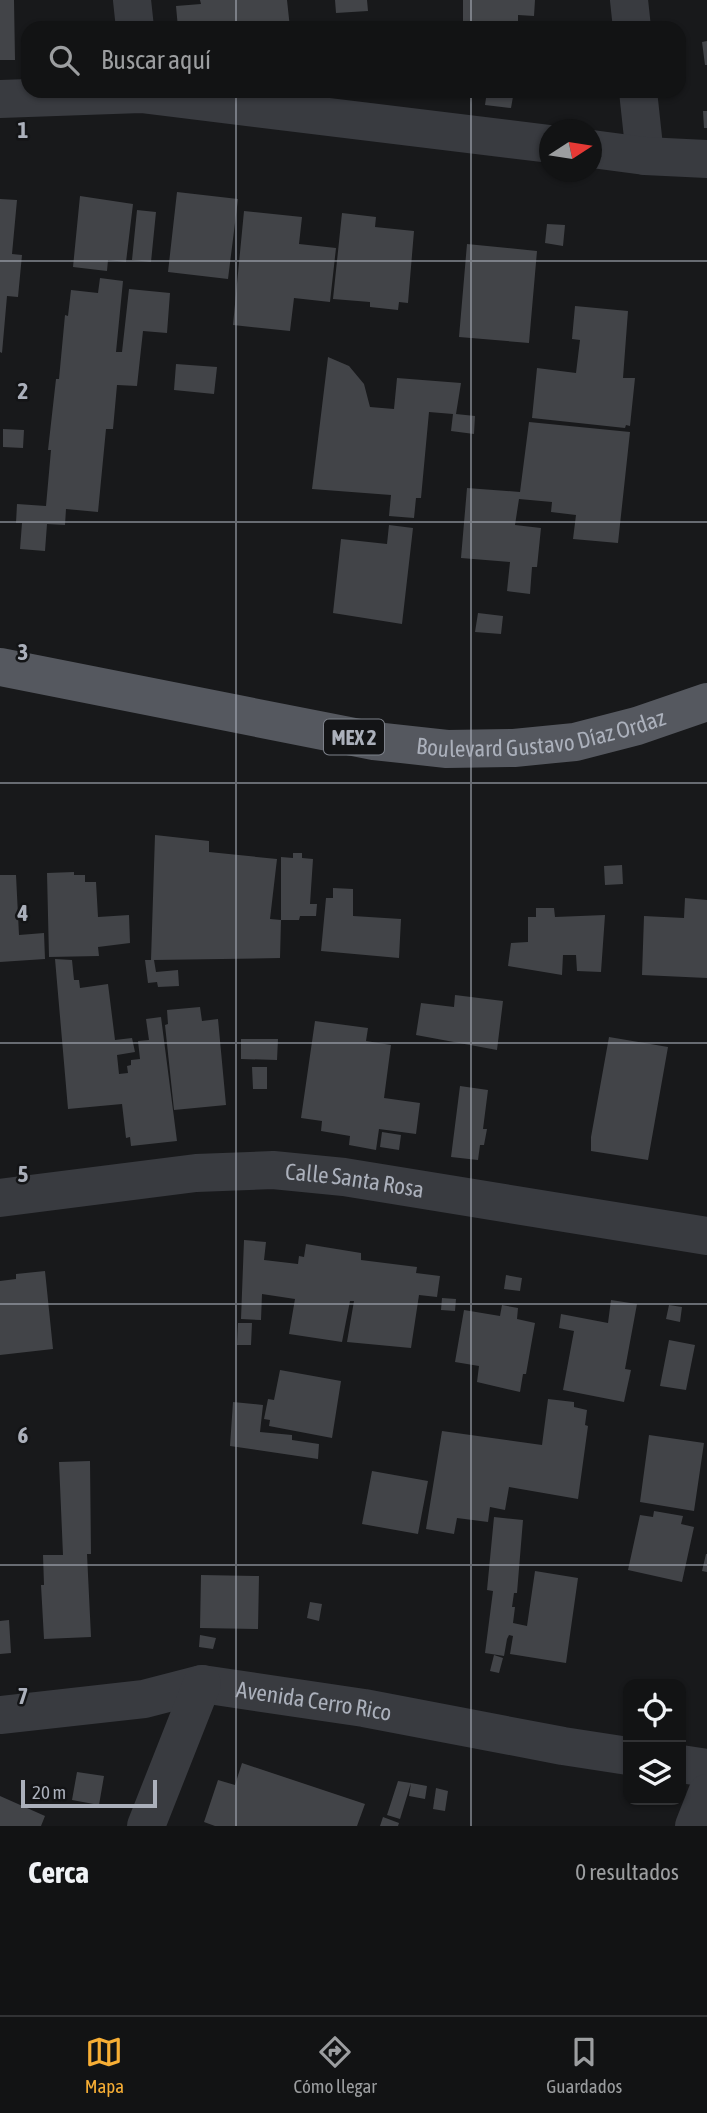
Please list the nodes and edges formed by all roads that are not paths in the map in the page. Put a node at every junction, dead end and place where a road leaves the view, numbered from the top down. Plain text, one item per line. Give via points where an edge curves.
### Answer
1 (132, 0) edge
2 (629, 0) edge
3 (134, 21) edge
4 (631, 21) edge
5 (21, 98) edge
6 (188, 98) edge
7 (639, 98) edge
8 (0, 99) edge
9 (539, 143) edge
10 (602, 150) edge
11 (645, 156) junction
12 (707, 159) edge
13 (0, 667) edge
14 (707, 702) edge
15 (0, 1198) edge
16 (707, 1236) edge
17 (202, 1684) junction
18 (0, 1715) edge
19 (623, 1755) edge
20 (686, 1765) edge
21 (707, 1768) edge
22 (707, 1793) edge
23 (146, 1826) edge
24 (694, 1826) edge

1 - 3 street
2 - 4 street
5 - 8 street
6 - 9 street
7 - 11 street
10 - 11 street
11 - 12 street
13 - 14 main road, Boulevard Gustavo Díaz Ordaz / MEX 2 via 374,741 447,749 575,742
15 - 16 street, Calle Santa Rosa via 196,1173 273,1170 344,1177
17 - 18 street, Avenida Cerro Rico via 144,1699
17 - 19 street, Avenida Cerro Rico
17 - 23 street
20 - 21 street
22 - 24 street

